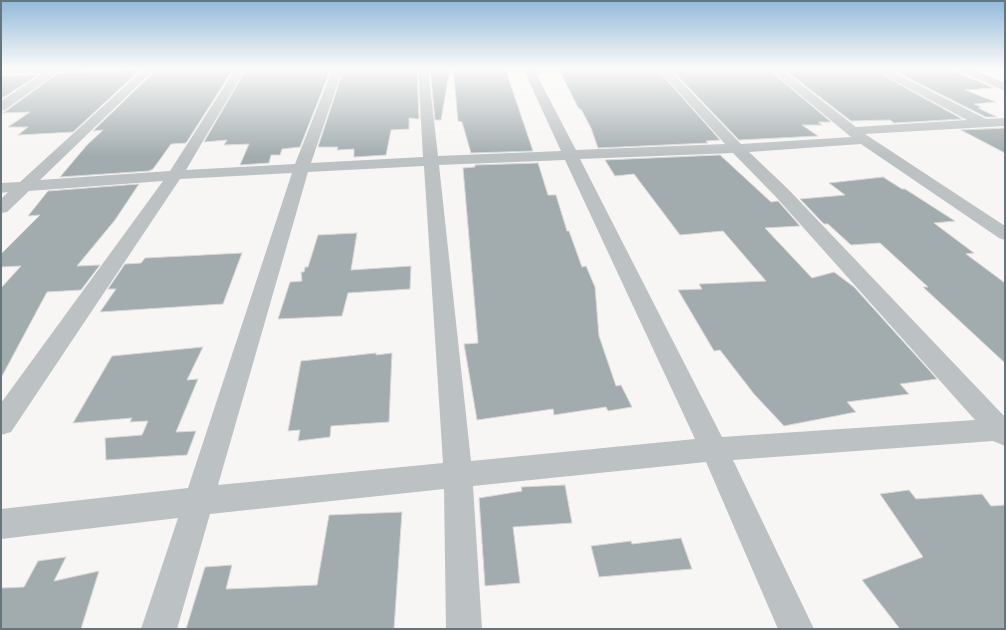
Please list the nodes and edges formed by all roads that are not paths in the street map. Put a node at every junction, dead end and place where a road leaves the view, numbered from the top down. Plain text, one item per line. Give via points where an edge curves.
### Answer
1 (15, 97) edge
2 (119, 97) edge
3 (223, 97) edge
4 (327, 97) edge
5 (425, 97) edge
6 (542, 97) edge
7 (689, 97) edge
8 (810, 97) edge
9 (932, 97) edge
10 (1, 107) edge
11 (1005, 122) edge
12 (983, 124) junction
13 (852, 131) junction
14 (1005, 134) edge
15 (864, 140) junction
16 (740, 148) junction
17 (570, 156) junction
18 (430, 161) junction
19 (301, 169) junction
20 (175, 175) junction
21 (23, 187) junction
22 (1, 188) edge
23 (1, 208) edge
24 (1005, 234) edge
25 (1, 424) edge
26 (1003, 432) edge
27 (714, 449) junction
28 (458, 476) junction
29 (200, 501) junction
30 (1, 524) edge
31 (159, 629) edge
32 (464, 629) edge
33 (796, 629) edge

1 - 10 street
2 - 21 street
3 - 20 street
4 - 19 street
5 - 18 street
6 - 17 street
7 - 16 street
8 - 13 street
9 - 12 street
11 - 12 street
12 - 13 street
12 - 14 street
13 - 15 street
15 - 16 street
15 - 24 street
16 - 17 street
16 - 26 street
17 - 18 street
17 - 27 street
18 - 19 street
18 - 28 street
19 - 20 street
19 - 29 street
20 - 21 street
20 - 25 street
21 - 22 street
21 - 23 street
26 - 27 street
27 - 28 street
27 - 33 street
28 - 29 street
28 - 32 street
29 - 30 street
29 - 31 street

